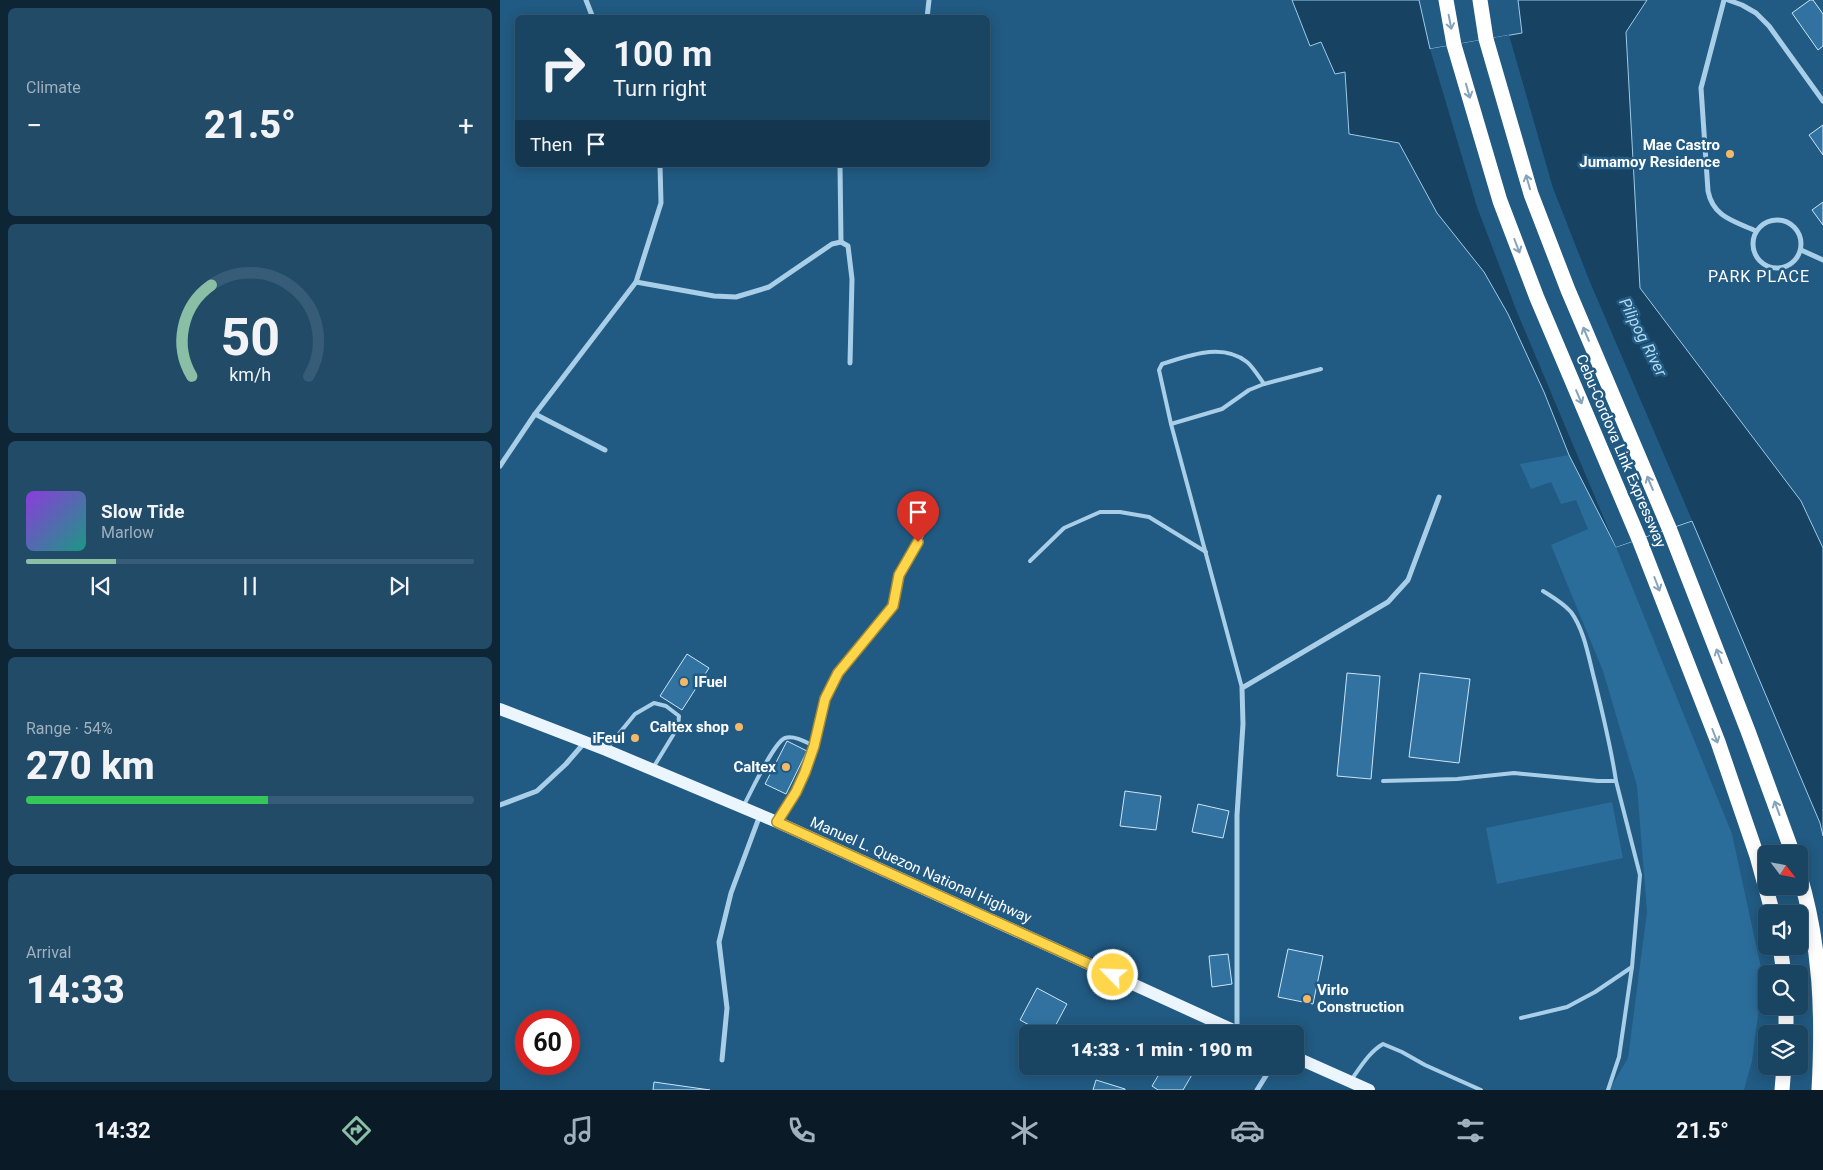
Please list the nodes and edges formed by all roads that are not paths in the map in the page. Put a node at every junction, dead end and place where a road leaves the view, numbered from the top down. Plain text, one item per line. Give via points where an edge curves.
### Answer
1 (586, 0) edge
2 (929, 0) edge
3 (1446, 0) edge
4 (1480, 0) edge
5 (1726, 0) edge
6 (592, 15) edge
7 (927, 15) edge
8 (1823, 100) edge
9 (660, 167) edge
10 (840, 167) edge
11 (1756, 231) junction
12 (841, 242) junction
13 (1801, 250) junction
14 (1823, 260) edge
15 (636, 282) junction
16 (850, 363) dead end
17 (1321, 369) dead end
18 (1264, 384) junction
19 (535, 414) junction
20 (1171, 424) junction
21 (605, 450) dead end
22 (500, 466) edge
23 (1439, 497) dead end
24 (936, 509) dead end
25 (1206, 552) junction
26 (1030, 562) dead end
27 (1543, 592) dead end
28 (1242, 688) junction
29 (500, 709) edge
30 (585, 742) junction
31 (814, 746) junction
32 (606, 750) junction
33 (652, 770) junction
34 (1383, 781) dead end
35 (1616, 781) junction
36 (500, 805) edge
37 (742, 808) junction
38 (760, 815) junction
39 (777, 822) junction
40 (1790, 845) edge
41 (1805, 895) edge
42 (1771, 905) edge
43 (1632, 967) junction
44 (1521, 1018) dead end
45 (1222, 1025) edge
46 (1240, 1025) edge
47 (722, 1060) dead end
48 (1304, 1061) edge
49 (1266, 1075) edge
50 (1783, 1075) edge
51 (1350, 1081) junction
52 (1257, 1090) edge
53 (1369, 1090) edge
54 (1481, 1090) edge
55 (1608, 1090) edge
56 (1782, 1090) edge
57 (1819, 1090) edge

1 - 6 street
2 - 7 street
3 -> 42 highway, Cebu-Cordova Link Expressway via 1454,45 1500,201 1537,298 1639,539 1718,742 1758,856
40 -> 4 highway, Cebu-Cordova Link Expressway via 1669,528 1531,194 1486,39
5 - 8 street via 1756,13 1769,26
5 - 11 street via 1701,88 1708,191 1710,202 1720,214
9 - 15 street via 661,203
10 - 12 street
11 - 13 street via 1768,221 1784,220 1797,229
11 - 13 street via 1754,252 1768,267 1788,266
12 - 15 street via 832,244 769,287 736,297
12 - 16 street via 848,246 852,270
13 - 14 street
15 - 19 street
17 - 18 lane
18 - 20 lane via 1249,390 1222,410
18 - 20 lane via 1247,362 1230,354 1205,351 1162,364 1159,374
19 - 21 street
19 - 22 street
20 - 25 lane
23 - 28 street via 1408,580 1388,602
24 - 31 street via 899,575 893,606 838,673 825,699
25 - 26 lane via 1149,517 1100,512 1064,528
25 - 28 lane
27 - 35 lane via 1561,602 1572,614 1580,631 1611,747
28 - 46 street via 1237,815
29 - 30 main road, Manuel L. Quezon National Highway
30 - 32 main road, Manuel L. Quezon National Highway
30 - 36 street via 537,791
31 - 37 lane via 792,737 783,739
31 - 39 street via 796,792
32 - 33 main road, Manuel L. Quezon National Highway
32 - 33 lane via 635,714 654,703 666,706 679,716 678,727
33 - 37 main road, Manuel L. Quezon National Highway
34 - 35 lane via 1457,779 1514,773
35 - 43 lane via 1640,874
37 - 38 main road, Manuel L. Quezon National Highway
38 - 39 main road, Manuel L. Quezon National Highway
38 - 47 street via 731,893 719,942 727,1008
39 - 45 main road, Manuel L. Quezon National Highway
41 - 57 highway via 1820,973 1822,1044
43 - 44 lane via 1567,1007
43 - 55 lane via 1619,1057
48 - 51 main road
49 - 52 street
50 - 56 highway
51 - 53 main road
51 - 54 lane via 1370,1054 1383,1044

